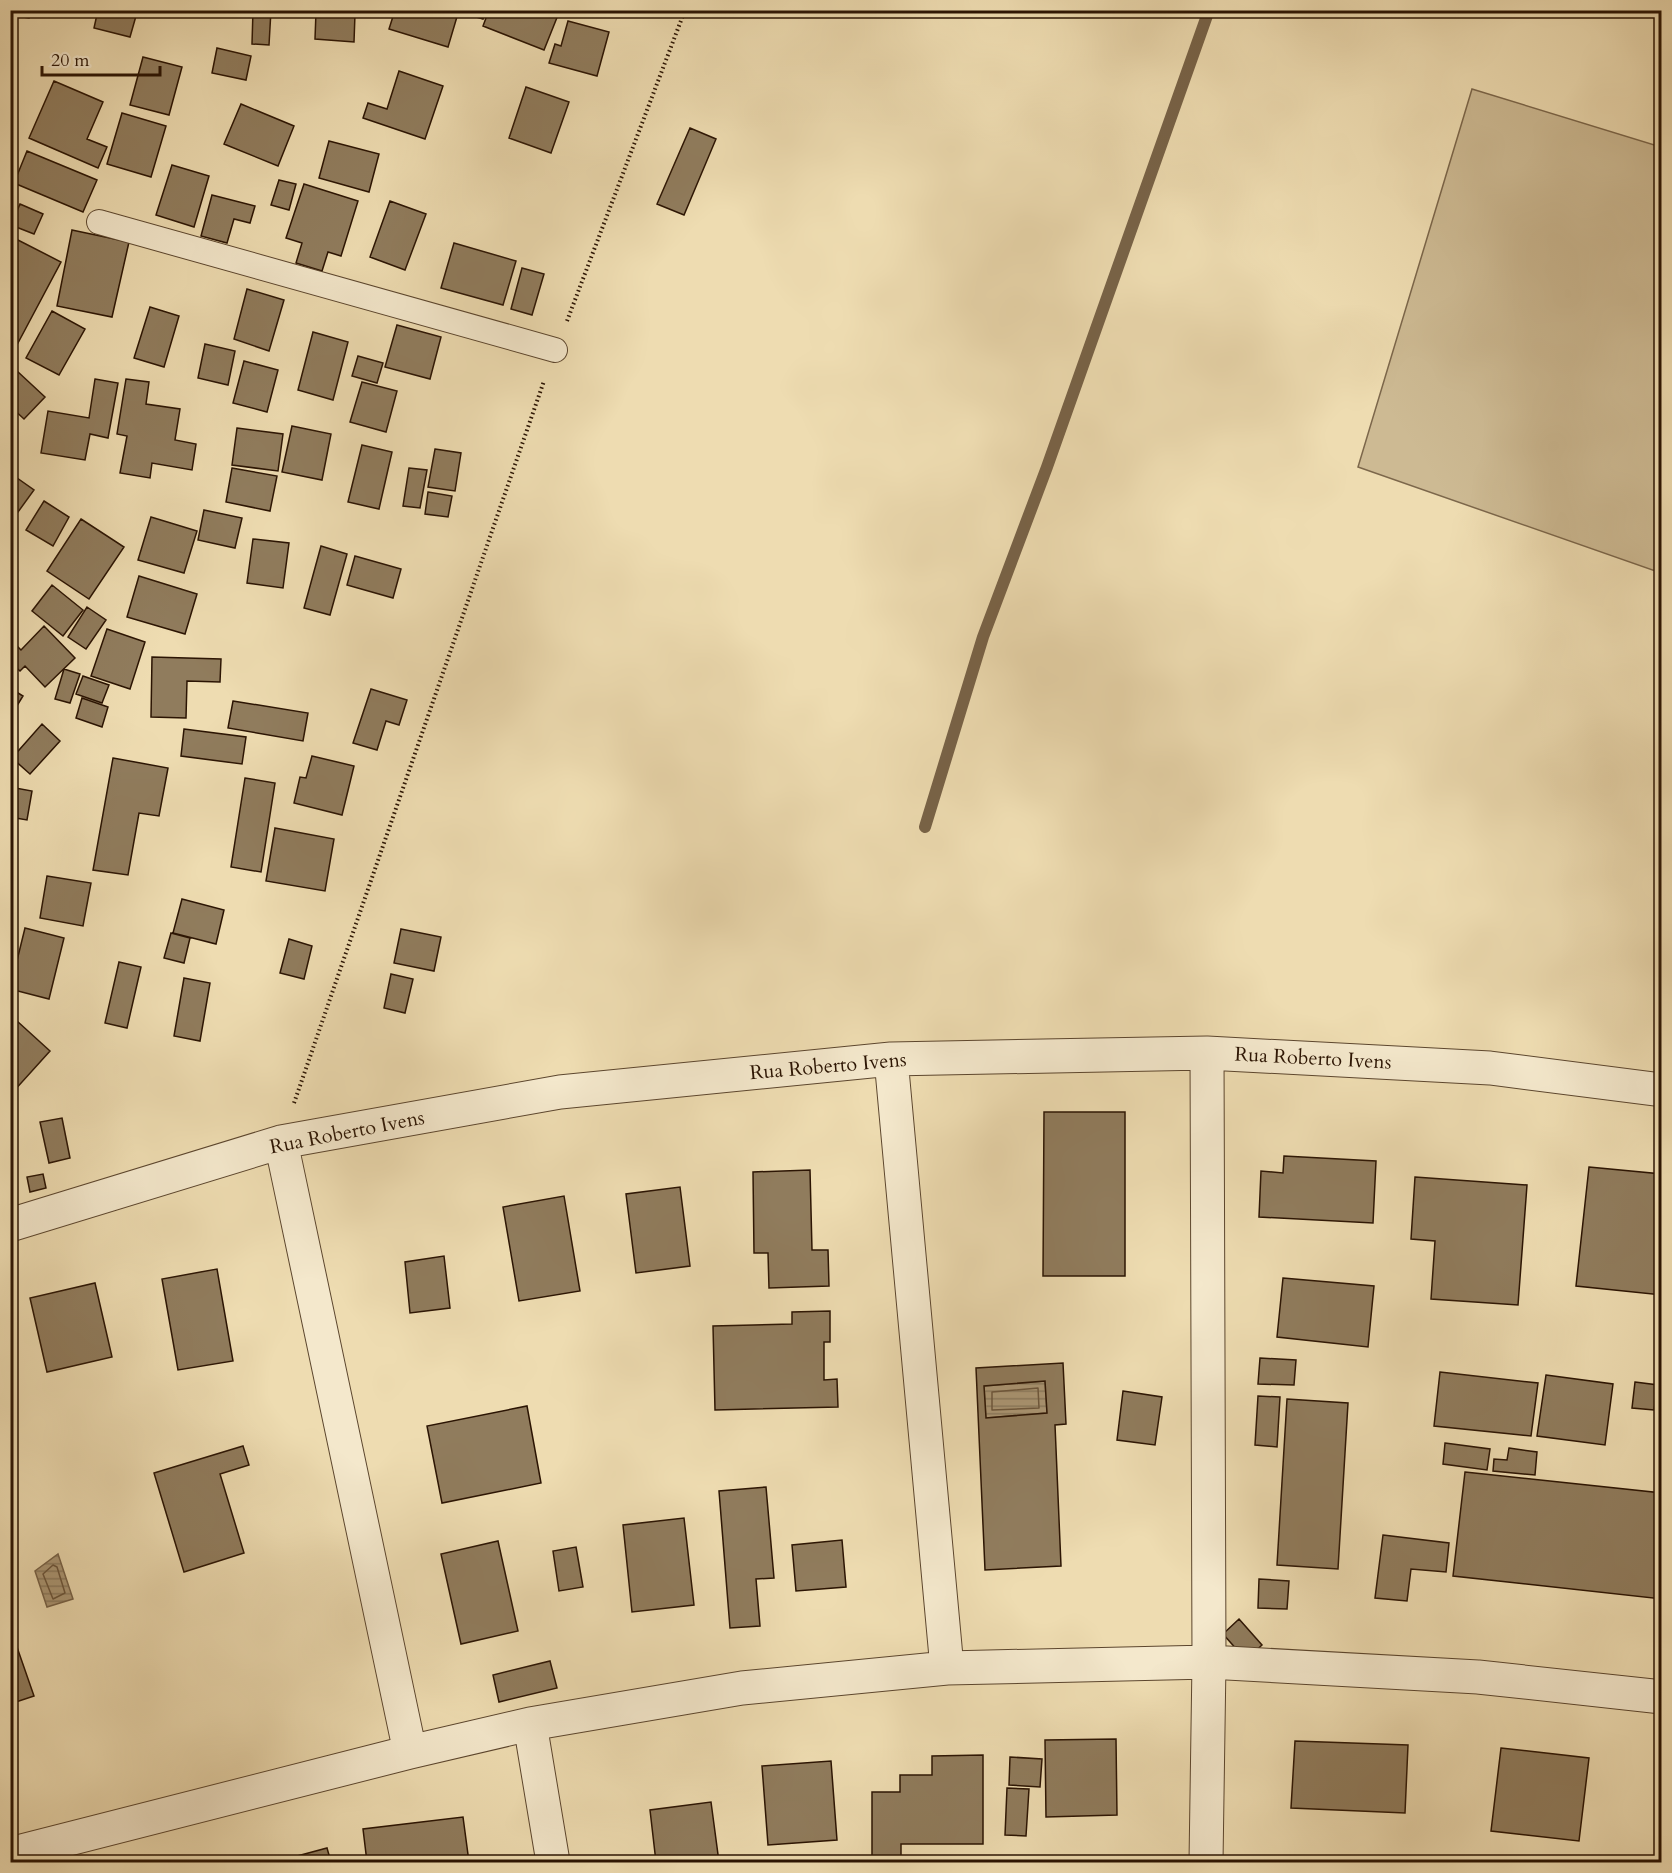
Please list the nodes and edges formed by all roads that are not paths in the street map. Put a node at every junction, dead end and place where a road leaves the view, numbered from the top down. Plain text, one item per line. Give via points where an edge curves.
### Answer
1 (99, 222) dead end
2 (555, 350) road end
3 (1207, 1053) junction
4 (891, 1059) junction
5 (1662, 1090) edge
6 (280, 1142) junction
7 (10, 1225) edge
8 (1209, 1662) junction
9 (947, 1668) junction
10 (1662, 1697) edge
11 (530, 1724) junction
12 (410, 1752) junction
13 (10, 1854) edge
14 (553, 1863) edge
15 (1206, 1863) edge

1 - 2 lane
3 - 4 street, Rua Roberto Ivens
3 - 5 street, Rua Roberto Ivens via 1490,1068
3 - 8 street
4 - 6 street, Rua Roberto Ivens via 560,1092
4 - 9 street
6 - 7 street, Rua Roberto Ivens
6 - 12 street
8 - 9 street
8 - 10 street via 1478,1677
8 - 15 street
9 - 11 street via 742,1688
11 - 12 street
11 - 14 street
12 - 13 street

